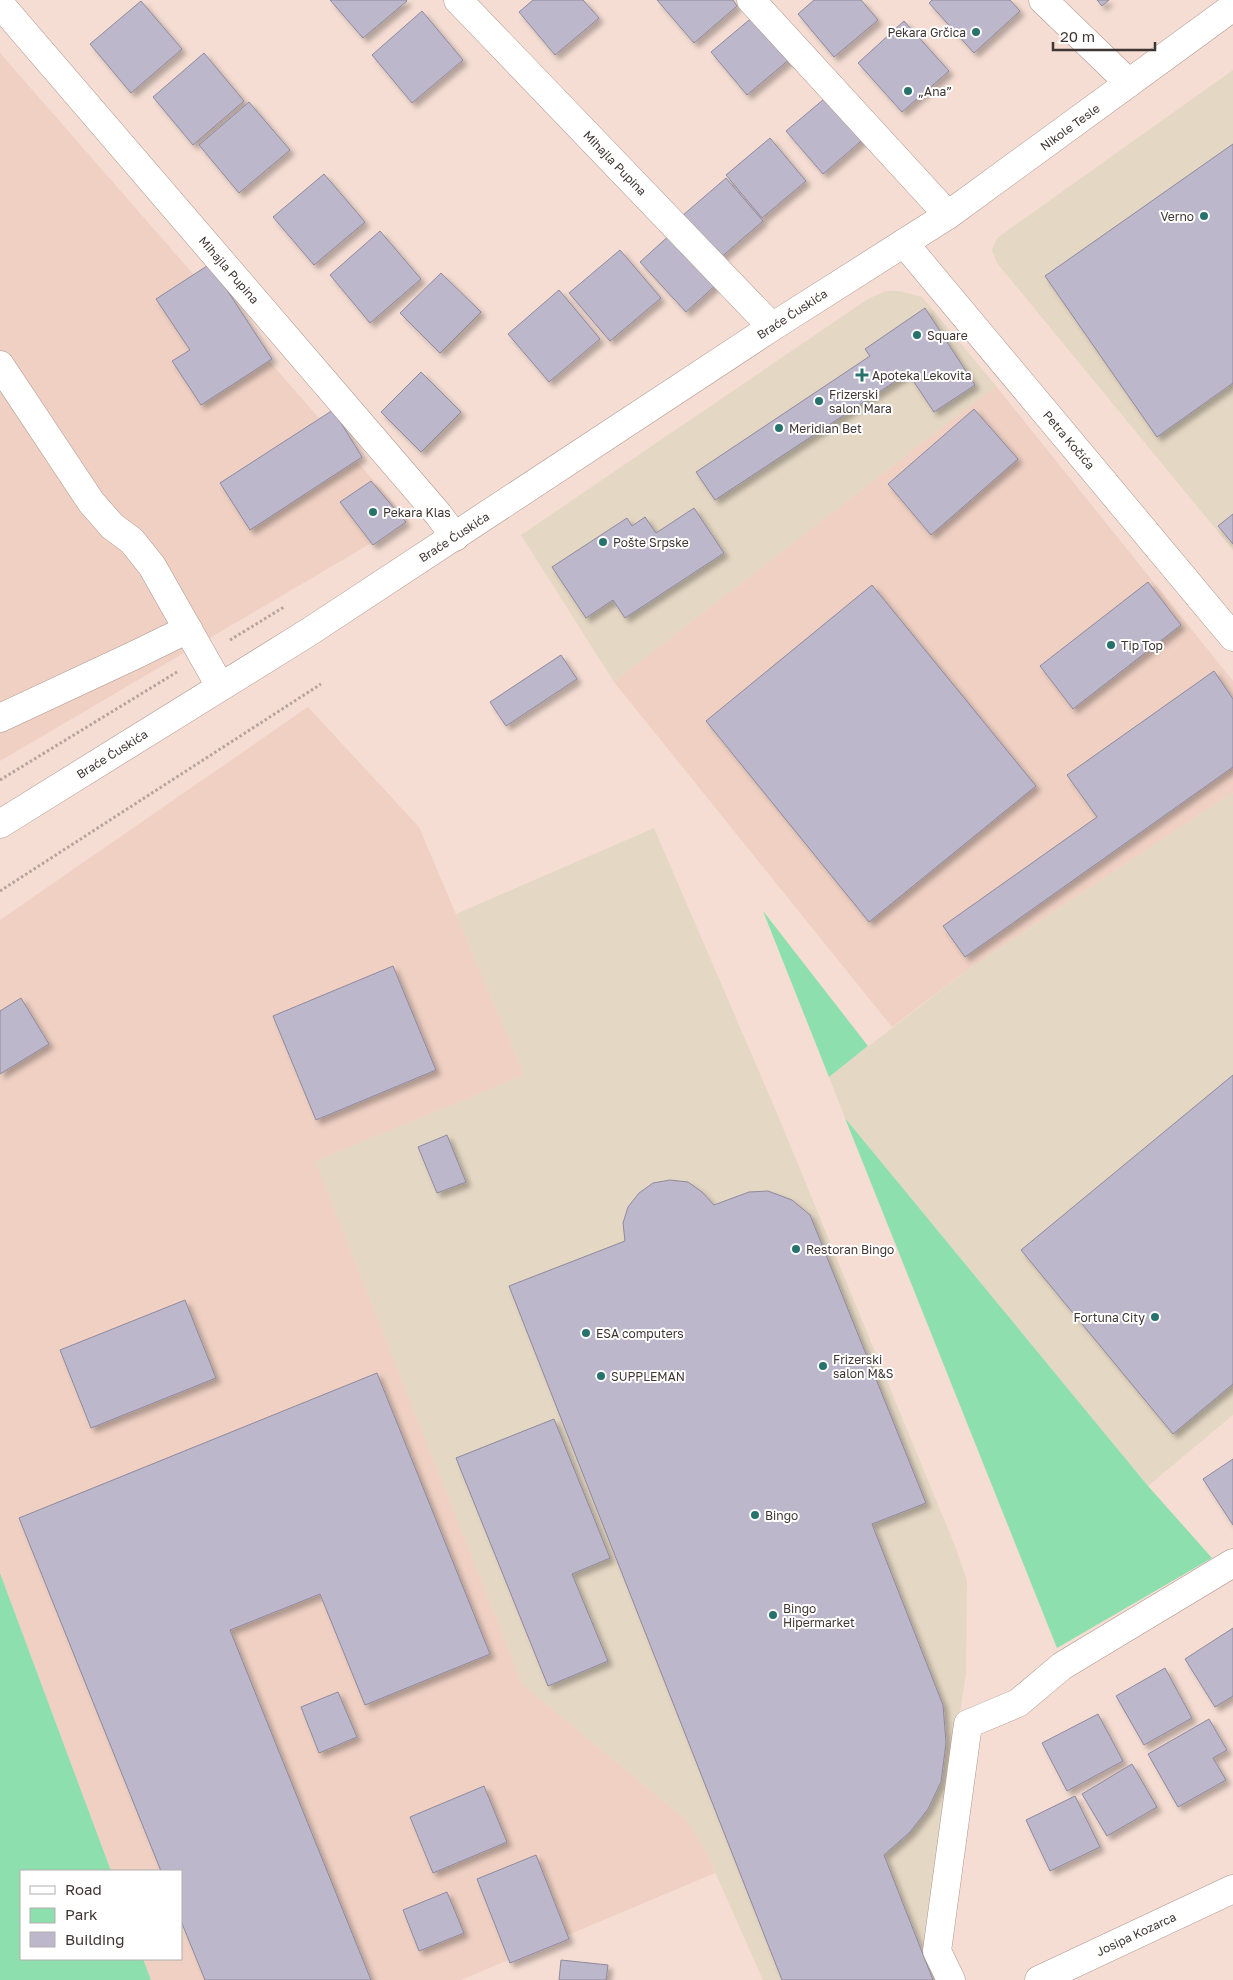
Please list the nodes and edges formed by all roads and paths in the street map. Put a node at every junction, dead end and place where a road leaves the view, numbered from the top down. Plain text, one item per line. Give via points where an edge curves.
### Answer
1 (458, 0) edge
2 (751, 0) edge
3 (1043, 0) edge
4 (0, 4) edge
5 (1233, 7) edge
6 (1130, 84) junction
7 (948, 215) junction
8 (904, 243) junction
9 (772, 327) junction
10 (0, 365) edge
11 (455, 537) junction
12 (188, 629) junction
13 (1233, 637) edge
14 (321, 684) dead end
15 (220, 686) junction
16 (0, 718) edge
17 (0, 824) edge
18 (0, 891) edge
19 (1233, 1563) edge
20 (1233, 1889) edge
21 (951, 1980) edge
22 (1039, 1980) edge

1 - 9 street, Mihajla Pupina
2 - 7 street
3 - 6 street
4 - 11 street, Mihajla Pupina via 432,506
5 - 6 street, Nikole Tesle
6 - 7 street, Nikole Tesle
7 - 8 street, Nikole Tesle
8 - 9 street, Braće Ćuskića
8 - 13 street, Petra Kočića
9 - 11 street, Braće Ćuskića
10 - 12 street via 91,502 112,526 132,541 152,566
11 - 15 street, Braće Ćuskića
12 - 15 street
12 - 16 street
14 - 18 path
15 - 17 street, Braće Ćuskića
19 - 21 street via 1062,1666 1018,1703 968,1724 937,1951
20 - 22 street, Josipa Kozarca

